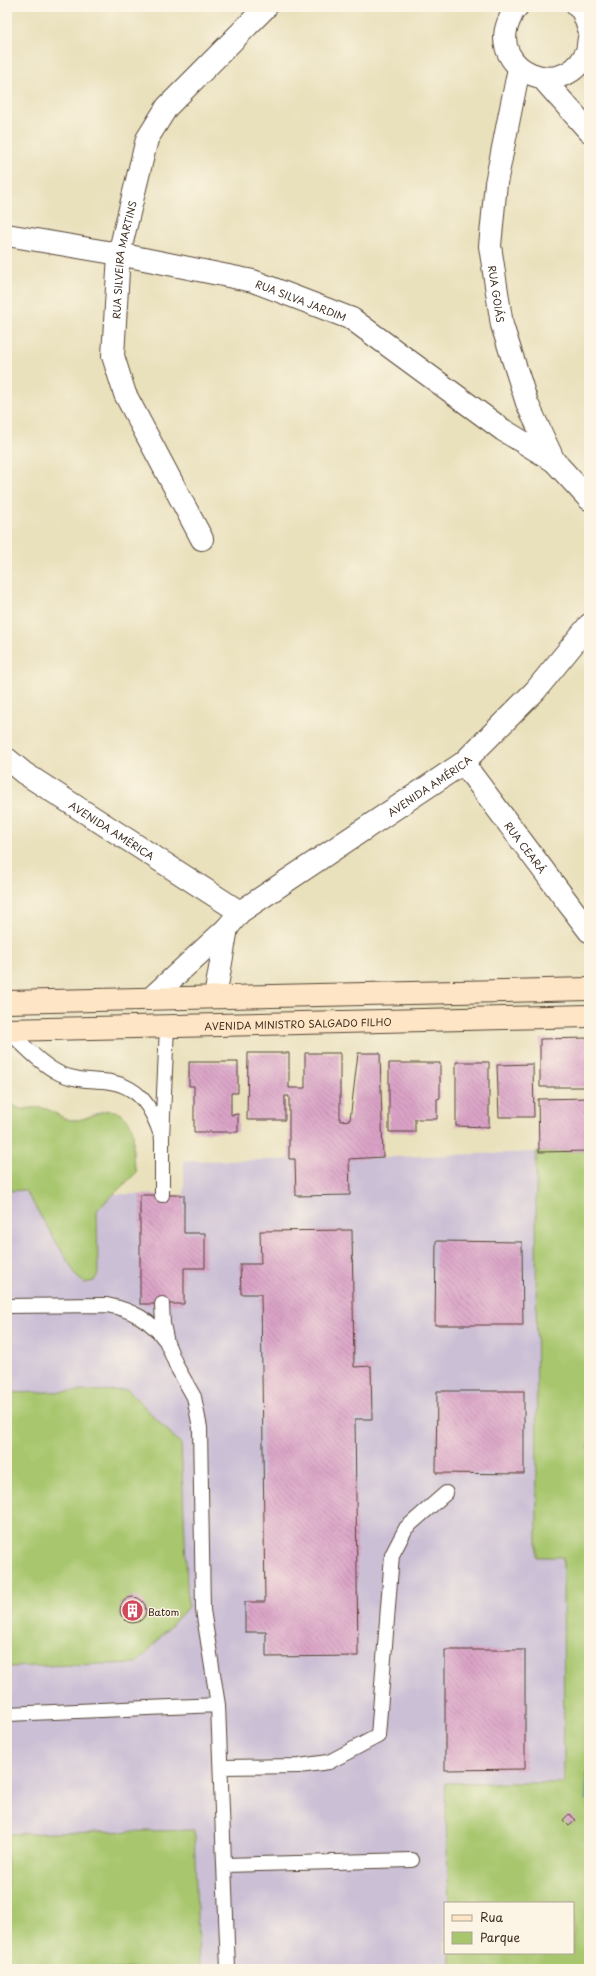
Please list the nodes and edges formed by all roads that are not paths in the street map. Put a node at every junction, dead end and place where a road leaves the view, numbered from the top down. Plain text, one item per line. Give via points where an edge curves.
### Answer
1 (266, 7) edge
2 (517, 7) edge
3 (578, 7) edge
4 (589, 29) edge
5 (588, 50) edge
6 (519, 68) junction
7 (542, 78) junction
8 (589, 131) edge
9 (7, 235) edge
10 (119, 254) junction
11 (554, 461) junction
12 (589, 499) edge
13 (202, 539) dead end
14 (589, 625) edge
15 (7, 759) edge
16 (463, 763) junction
17 (233, 920) junction
18 (589, 931) edge
19 (589, 989) edge
20 (215, 997) junction
21 (150, 999) junction
22 (7, 1002) edge
23 (589, 1016) edge
24 (216, 1025) junction
25 (158, 1026) junction
26 (7, 1030) edge
27 (162, 1138) junction
28 (162, 1195) dead end
29 (162, 1304) dead end
30 (7, 1306) edge
31 (167, 1343) junction
32 (446, 1493) dead end
33 (218, 1705) junction
34 (7, 1714) edge
35 (221, 1767) junction
36 (412, 1860) dead end
37 (225, 1865) junction
38 (228, 1969) edge

1 - 10 street, RUA SILVEIRA MARTINS via 167,107 147,140
2 - 6 street via 505,30 508,50
3 - 4 street via 582,10
5 - 7 street via 575,68 559,77
6 - 7 street via 530,75
6 - 11 street, RUA GOIÁS via 496,183 490,246 502,325 526,403
7 - 8 street
9 - 10 street, RUA SILVA JARDIM
10 - 11 street, RUA SILVA JARDIM via 253,281 352,318 503,430
10 - 13 street, RUA SILVEIRA MARTINS via 112,356 124,394
11 - 12 street, RUA GOIÁS
14 - 16 street, AVENIDA AMÉRICA via 535,691
15 - 17 street, AVENIDA AMÉRICA
16 - 17 street, AVENIDA AMÉRICA
16 - 18 street, RUA CEARÁ
17 - 20 street
17 - 21 street, AVENIDA AMÉRICA
19 - 20 main road
20 - 21 main road
20 - 24 main road
21 - 22 main road
21 - 25 main road
23 - 24 main road, AVENIDA MINISTRO SALGADO FILHO
24 - 25 main road, AVENIDA MINISTRO SALGADO FILHO
25 - 26 main road, AVENIDA MINISTRO SALGADO FILHO
25 - 27 lane
26 - 27 lane via 50,1069 60,1074 80,1080 118,1084 131,1090 152,1110
27 - 28 lane
29 - 31 lane
30 - 31 lane via 107,1305 121,1308 147,1320
31 - 33 lane via 194,1397 198,1413 203,1610
32 - 35 lane via 406,1528 392,1555 378,1736 329,1762 299,1766
33 - 34 lane
33 - 35 lane
35 - 37 lane
36 - 37 lane
37 - 38 lane

